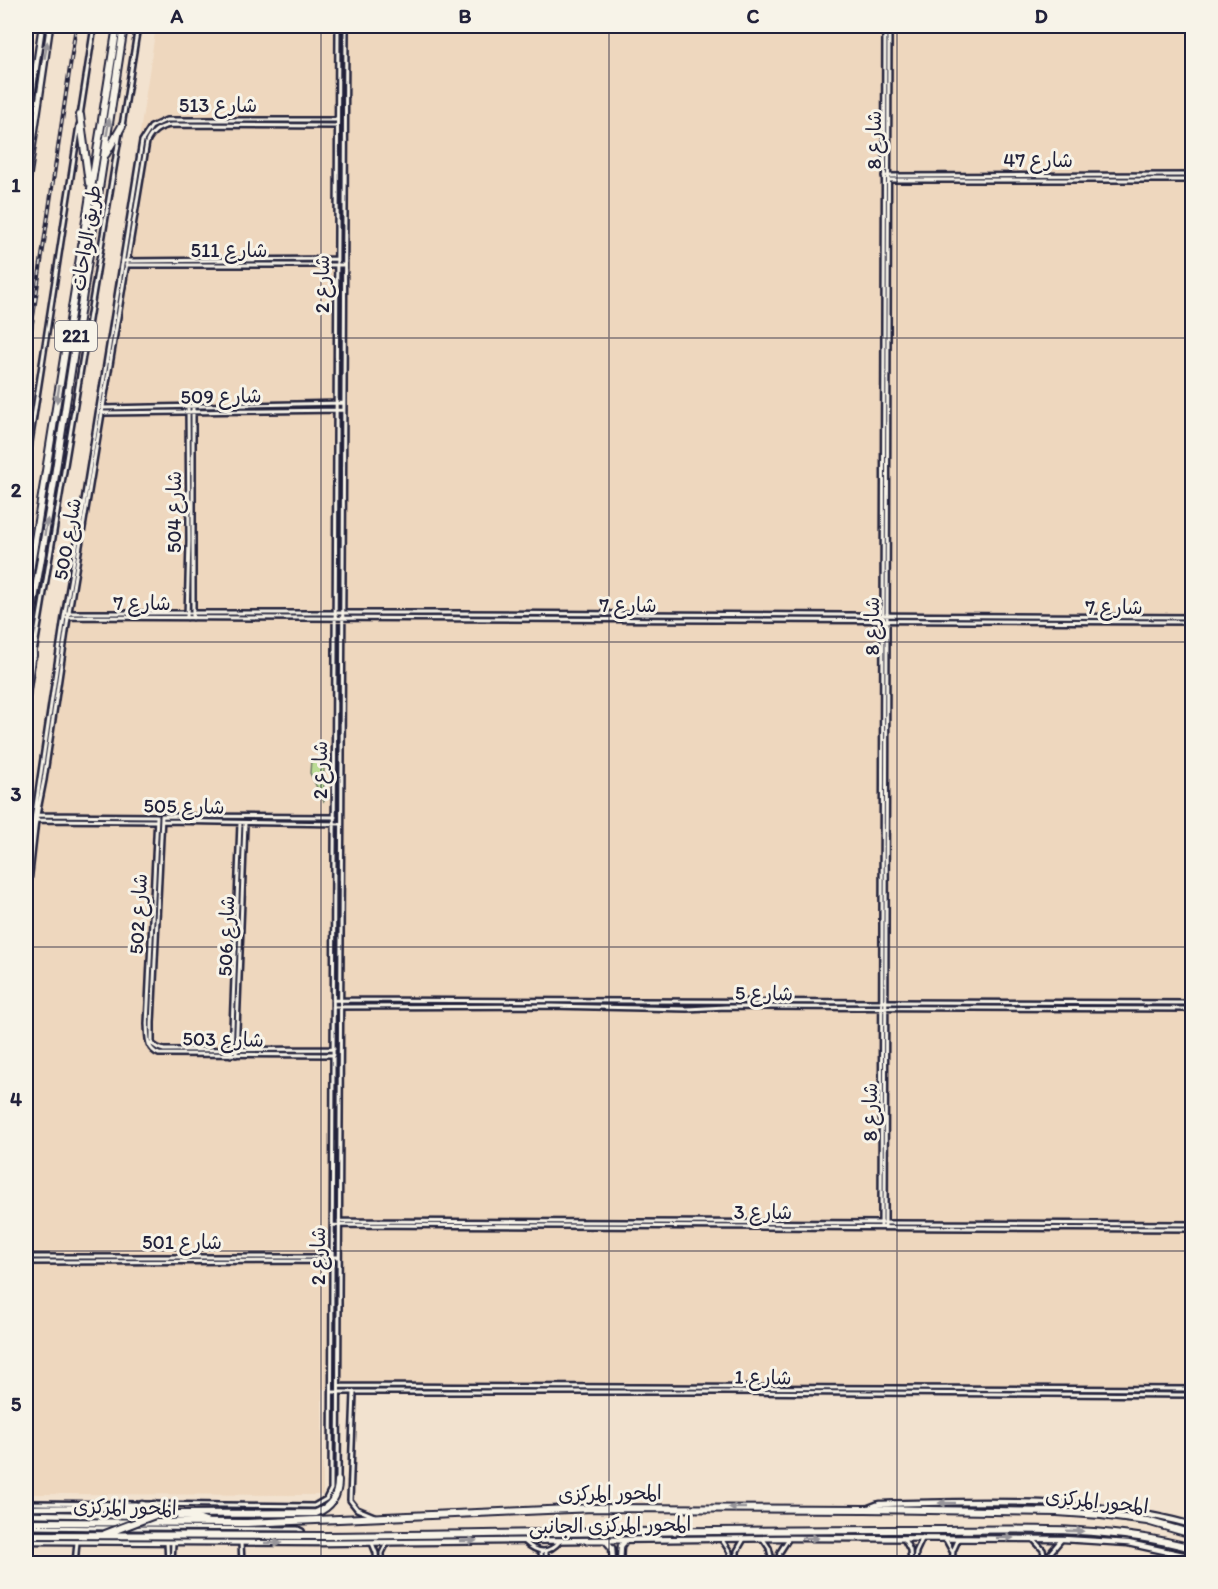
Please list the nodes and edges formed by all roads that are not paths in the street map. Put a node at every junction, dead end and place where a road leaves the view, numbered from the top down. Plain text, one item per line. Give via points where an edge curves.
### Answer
1 (42, 26) edge
2 (50, 26) edge
3 (94, 26) edge
4 (117, 26) edge
5 (124, 26) edge
6 (138, 26) edge
7 (338, 26) edge
8 (346, 26) edge
9 (885, 26) edge
10 (890, 26) edge
11 (31, 99) junction
12 (39, 100) junction
13 (80, 115) junction
14 (337, 120) junction
15 (286, 122) junction
16 (122, 126) junction
17 (337, 127) junction
18 (345, 128) junction
19 (26, 134) edge
20 (103, 160) junction
21 (138, 175) joint
22 (1192, 175) edge
23 (887, 178) junction
24 (1192, 180) edge
25 (26, 191) edge
26 (90, 192) junction
27 (336, 260) junction
28 (124, 263) junction
29 (337, 265) junction
30 (344, 265) junction
31 (66, 341) junction
32 (75, 342) junction
33 (62, 360) junction
34 (72, 361) junction
35 (337, 402) junction
36 (344, 403) junction
37 (263, 404) junction
38 (188, 405) junction
39 (193, 405) junction
40 (147, 406) junction
41 (101, 408) junction
42 (337, 409) junction
43 (263, 410) junction
44 (344, 410) junction
45 (191, 411) junction
46 (147, 412) junction
47 (101, 413) junction
48 (335, 465) junction
49 (343, 465) junction
50 (26, 468) edge
51 (26, 596) edge
52 (190, 612) junction
53 (335, 614) junction
54 (342, 614) junction
55 (31, 615) junction
56 (66, 615) junction
57 (885, 615) junction
58 (1192, 617) edge
59 (187, 618) junction
60 (193, 618) junction
61 (336, 619) junction
62 (343, 620) junction
63 (885, 621) junction
64 (1192, 622) edge
65 (26, 647) edge
66 (33, 656) junction
67 (26, 705) edge
68 (35, 815) junction
69 (157, 816) junction
70 (162, 816) junction
71 (335, 817) junction
72 (34, 820) junction
73 (242, 820) junction
74 (157, 821) junction
75 (162, 821) junction
76 (335, 824) junction
77 (341, 824) junction
78 (26, 873) edge
79 (26, 909) edge
80 (149, 981) junction
81 (154, 981) junction
82 (334, 1000) junction
83 (340, 1000) junction
84 (643, 1001) junction
85 (884, 1002) junction
86 (1192, 1003) edge
87 (334, 1007) junction
88 (340, 1007) junction
89 (884, 1008) junction
90 (643, 1009) junction
91 (1192, 1010) edge
92 (235, 1012) junction
93 (150, 1013) junction
94 (191, 1049) junction
95 (231, 1049) junction
96 (236, 1049) junction
97 (334, 1049) junction
98 (192, 1054) junction
99 (233, 1055) junction
100 (334, 1055) junction
101 (333, 1223) junction
102 (339, 1223) junction
103 (1192, 1224) edge
104 (883, 1225) junction
105 (987, 1225) junction
106 (1192, 1229) edge
107 (26, 1257) edge
108 (333, 1259) junction
109 (339, 1259) junction
110 (26, 1262) edge
111 (333, 1386) junction
112 (338, 1386) junction
113 (354, 1387) junction
114 (509, 1387) junction
115 (678, 1387) junction
116 (1192, 1389) edge
117 (333, 1392) junction
118 (338, 1392) junction
119 (354, 1392) junction
120 (509, 1392) junction
121 (678, 1392) junction
122 (1192, 1395) edge
123 (338, 1481) joint
124 (26, 1503) edge
125 (142, 1504) junction
126 (154, 1504) junction
127 (314, 1506) joint
128 (26, 1508) edge
129 (866, 1509) junction
130 (26, 1514) edge
131 (119, 1514) junction
132 (381, 1519) junction
133 (26, 1522) edge
134 (210, 1523) junction
135 (1192, 1525) edge
136 (26, 1527) edge
137 (850, 1530) junction
138 (1192, 1534) edge
139 (26, 1535) edge
140 (99, 1536) junction
141 (761, 1538) junction
142 (789, 1538) junction
143 (850, 1538) junction
144 (903, 1538) junction
145 (923, 1538) junction
146 (944, 1538) junction
147 (959, 1538) junction
148 (1032, 1538) junction
149 (720, 1539) junction
150 (744, 1539) junction
151 (1063, 1539) junction
152 (561, 1540) junction
153 (605, 1540) junction
154 (626, 1540) junction
155 (26, 1541) edge
156 (524, 1541) junction
157 (77, 1542) junction
158 (170, 1542) junction
159 (388, 1542) junction
160 (241, 1543) junction
161 (300, 1543) junction
162 (372, 1543) junction
163 (1192, 1548) edge
164 (541, 1551) junction
165 (546, 1551) junction
166 (613, 1554) junction
167 (621, 1555) junction
168 (952, 1556) junction
169 (1192, 1557) edge
170 (380, 1562) edge
171 (75, 1563) edge
172 (168, 1563) edge
173 (172, 1563) edge
174 (242, 1563) edge
175 (471, 1563) edge
176 (512, 1563) edge
177 (544, 1563) edge
178 (613, 1563) edge
179 (620, 1563) edge
180 (731, 1563) edge
181 (737, 1563) edge
182 (773, 1563) edge
183 (778, 1563) edge
184 (913, 1563) edge
185 (952, 1563) edge
186 (1048, 1563) edge

1 - 11 main road
12 -> 2 main road
3 - 13 street, طريق الواحات / 221
4 - 26 highway, طريق الواحات / 221
20 -> 5 highway, طريق الواحات / 221
6 - 16 street, طريق الواحات / 221
7 - 14 street, شارع 2
8 - 18 street, شارع 2
9 - 23 street, شارع 8
10 - 23 street, شارع 8
11 - 12 main road
11 - 19 main road
12 - 25 main road
13 - 26 highway
13 - 50 street, طريق الواحات / 221
14 - 15 street, شارع 513
14 - 17 street, شارع 2
15 - 17 street, شارع 513
15 - 21 street, شارع 513 via 161,122 147,131 142,141
16 - 20 highway
16 - 66 street, طريق الواحات / 221
17 - 18 street, شارع 513
17 - 27 street, شارع 2
18 - 30 street, شارع 2
20 - 32 highway, طريق الواحات / 221
21 - 28 street, شارع 500
22 - 23 street, شارع 47
23 - 24 street, شارع 47
23 - 57 street, شارع 8
26 - 31 highway, طريق الواحات / 221
27 - 28 street, شارع 511
27 - 29 street, شارع 2
28 - 29 street, شارع 511
28 - 41 street, شارع 500
29 - 30 street, شارع 511
29 - 35 street, شارع 2
30 - 36 street, شارع 2
31 - 32 highway
31 - 33 highway, طريق الواحات / 221
32 - 34 highway, طريق الواحات / 221
33 - 34 highway
33 -> 51 highway, طريق الواحات / 221
55 -> 34 highway, طريق الواحات / 221
35 - 36 street, شارع 509
35 - 37 street, شارع 509
35 - 42 street, شارع 2
36 - 44 street, شارع 2
37 - 39 street, شارع 509
37 - 43 street
38 - 39 street, شارع 509
38 - 40 street, شارع 509
38 - 45 street, شارع 504
39 - 45 street, شارع 504
40 - 41 street, شارع 509
40 - 46 street
41 - 47 street, شارع 500
42 - 43 street, شارع 509
42 - 44 street, شارع 509
42 - 48 street, شارع 2
43 - 45 street, شارع 509
44 - 49 street, شارع 2
45 - 46 street, شارع 509
45 - 52 street, شارع 504
46 - 47 street, شارع 509
47 - 56 street, شارع 500
48 - 49 street
48 - 53 street, شارع 2
49 - 54 street, شارع 2
52 - 53 street, شارع 7
52 - 56 street, شارع 7
52 - 59 street, شارع 504
52 - 60 street, شارع 504
53 - 54 street, شارع 7
53 - 61 street, شارع 2
54 - 57 street, شارع 7
54 - 62 street, شارع 2
55 - 65 highway, طريق الواحات / 221
55 - 66 highway
56 - 59 street, شارع 7
56 - 68 street, شارع 500 via 44,780
57 - 58 street, شارع 7
57 - 63 street, شارع 8
59 - 60 street, شارع 7
60 - 61 street, شارع 7
61 - 62 street, شارع 7
61 - 71 street, شارع 2
62 - 63 street, شارع 7
62 - 77 street, شارع 2
63 - 64 street, شارع 7
63 - 85 street, شارع 8
66 - 67 street, طريق الواحات / 221
68 - 69 street, شارع 505
68 - 72 street, شارع 500
69 - 70 street, شارع 505
69 - 74 street, شارع 502
70 - 73 street, شارع 505
70 - 75 street, شارع 502
71 - 73 street, شارع 505
71 - 76 street, شارع 2
72 - 74 street, شارع 505
72 - 78 street, شارع 500
72 - 79 street, شارع 500
73 - 75 street, شارع 505
73 - 76 street, شارع 505
73 - 92 street, شارع 506
74 - 75 street, شارع 505
74 - 80 street, شارع 502
75 - 81 street, شارع 502
76 - 77 street, شارع 505
76 - 82 street, شارع 2
77 - 83 street, شارع 2
80 - 81 street
80 - 93 street, شارع 502
81 - 93 street, شارع 502
82 - 83 street, شارع 5
82 - 87 street, شارع 2
83 - 84 street, شارع 5
83 - 88 street, شارع 2
84 - 85 street, شارع 5
84 - 90 street
85 - 86 street, شارع 5
85 - 89 street, شارع 8
87 - 88 street, شارع 5
87 - 97 street, شارع 2
88 - 90 street, شارع 5
88 - 102 street, شارع 2
89 - 90 street, شارع 5
89 - 91 street, شارع 5
89 - 104 street, شارع 8
92 - 95 street, شارع 506
92 - 96 street, شارع 506
93 - 94 street, شارع 503 via 155,1046 164,1050
93 - 98 street, شارع 503 via 151,1049 159,1054
94 - 95 street, شارع 503
94 - 98 street
95 - 96 street, شارع 503
95 - 99 street, شارع 506
96 - 97 street, شارع 503
96 - 99 street, شارع 506
97 - 100 street, شارع 2
98 - 99 street, شارع 503
99 - 100 street, شارع 503
100 - 101 street, شارع 2
101 - 102 street, شارع 3
101 - 108 street, شارع 2
102 - 104 street, شارع 3
102 - 109 street, شارع 2
103 - 105 street, شارع 3
104 - 105 street, شارع 3
105 - 106 street, شارع 3
107 - 108 street, شارع 501
108 - 109 street, شارع 501
108 - 110 street, شارع 501
108 - 111 street, شارع 2
109 - 112 street, شارع 2
111 - 112 street, شارع 1
111 - 117 street, شارع 2
112 - 113 street, شارع 1
112 - 118 street, شارع 2
113 - 114 street, شارع 1
113 - 119 street
114 - 115 street, شارع 1
114 - 120 street
115 - 116 street, شارع 1
115 - 121 street
117 - 118 street, شارع 1
117 - 127 street, شارع 2 via 331,1489 326,1499
118 - 119 street, شارع 1
118 - 123 street, شارع 2
119 - 120 street, شارع 1
119 - 132 street via 350,1500 357,1509
120 - 121 street, شارع 1
121 - 122 street, شارع 1
123 - 140 highway, bridge via 334,1499 316,1513 155,1515
124 - 125 street, المحور المركزى
125 - 126 street, المحور المركزى
125 - 128 main road
126 - 127 street, المحور المركزى
126 - 131 main road
129 -> 132 highway, المحور المركزى via 604,1508
135 -> 129 main road via 1121,1509 1054,1503 896,1503
129 - 138 highway, المحور المركزى via 1101,1515 1148,1521
130 - 131 main road
131 - 134 main road via 197,1518
132 - 134 highway, المحور المركزى
133 - 134 highway, المحور المركزى
136 - 161 street via 298,1529 304,1534
137 - 140 highway, المحور المركزى, bridge
137 - 143 highway
137 -> 163 highway, المحور المركزى via 1076,1531 1132,1536
139 - 140 highway, المحور المركزى, bridge
141 - 142 main road, المحور المركزى الجانبى
141 - 150 main road, المحور المركزى الجانبى
141 - 182 street
142 -> 143 main road, المحور المركزى الجانبى
142 - 183 street
143 - 144 main road, المحور المركزى الجانبى
144 - 145 main road, المحور المركزى الجانبى
144 - 184 street
145 - 146 main road, المحور المركزى الجانبى
145 - 184 street
146 - 147 main road, المحور المركزى الجانبى
146 - 168 street
147 -> 148 main road, المحور المركزى الجانبى
147 - 168 street
148 - 151 main road, المحور المركزى الجانبى
148 - 186 street
149 - 150 main road, المحور المركزى الجانبى
149 - 154 main road, المحور المركزى الجانبى
149 - 180 street via 730,1552
150 - 181 street via 737,1551
151 - 169 main road, المحور المركزى الجانبى via 1128,1543
151 - 186 street via 1051,1552
152 - 153 main road, المحور المركزى الجانبى
152 - 156 main road, المحور المركزى الجانبى
152 - 165 street
153 - 154 main road, المحور المركزى الجانبى
153 - 166 main road
154 - 167 main road
155 - 157 main road, المحور المركزى الجانبى
159 -> 156 main road, المحور المركزى الجانبى
156 - 164 street
157 - 158 main road, المحور المركزى الجانبى
157 - 171 street
158 - 160 main road, المحور المركزى الجانبى
158 - 172 street
158 - 173 street
159 - 162 main road, المحور المركزى الجانبى
159 - 170 street
160 -> 161 main road, المحور المركزى الجانبى
160 - 174 street
161 - 162 main road, المحور المركزى الجانبى
162 - 170 street
164 - 165 street
164 - 177 street
165 - 177 street
166 - 167 main road
166 - 178 main road
167 - 179 main road
168 - 185 street
175 - 176 street

